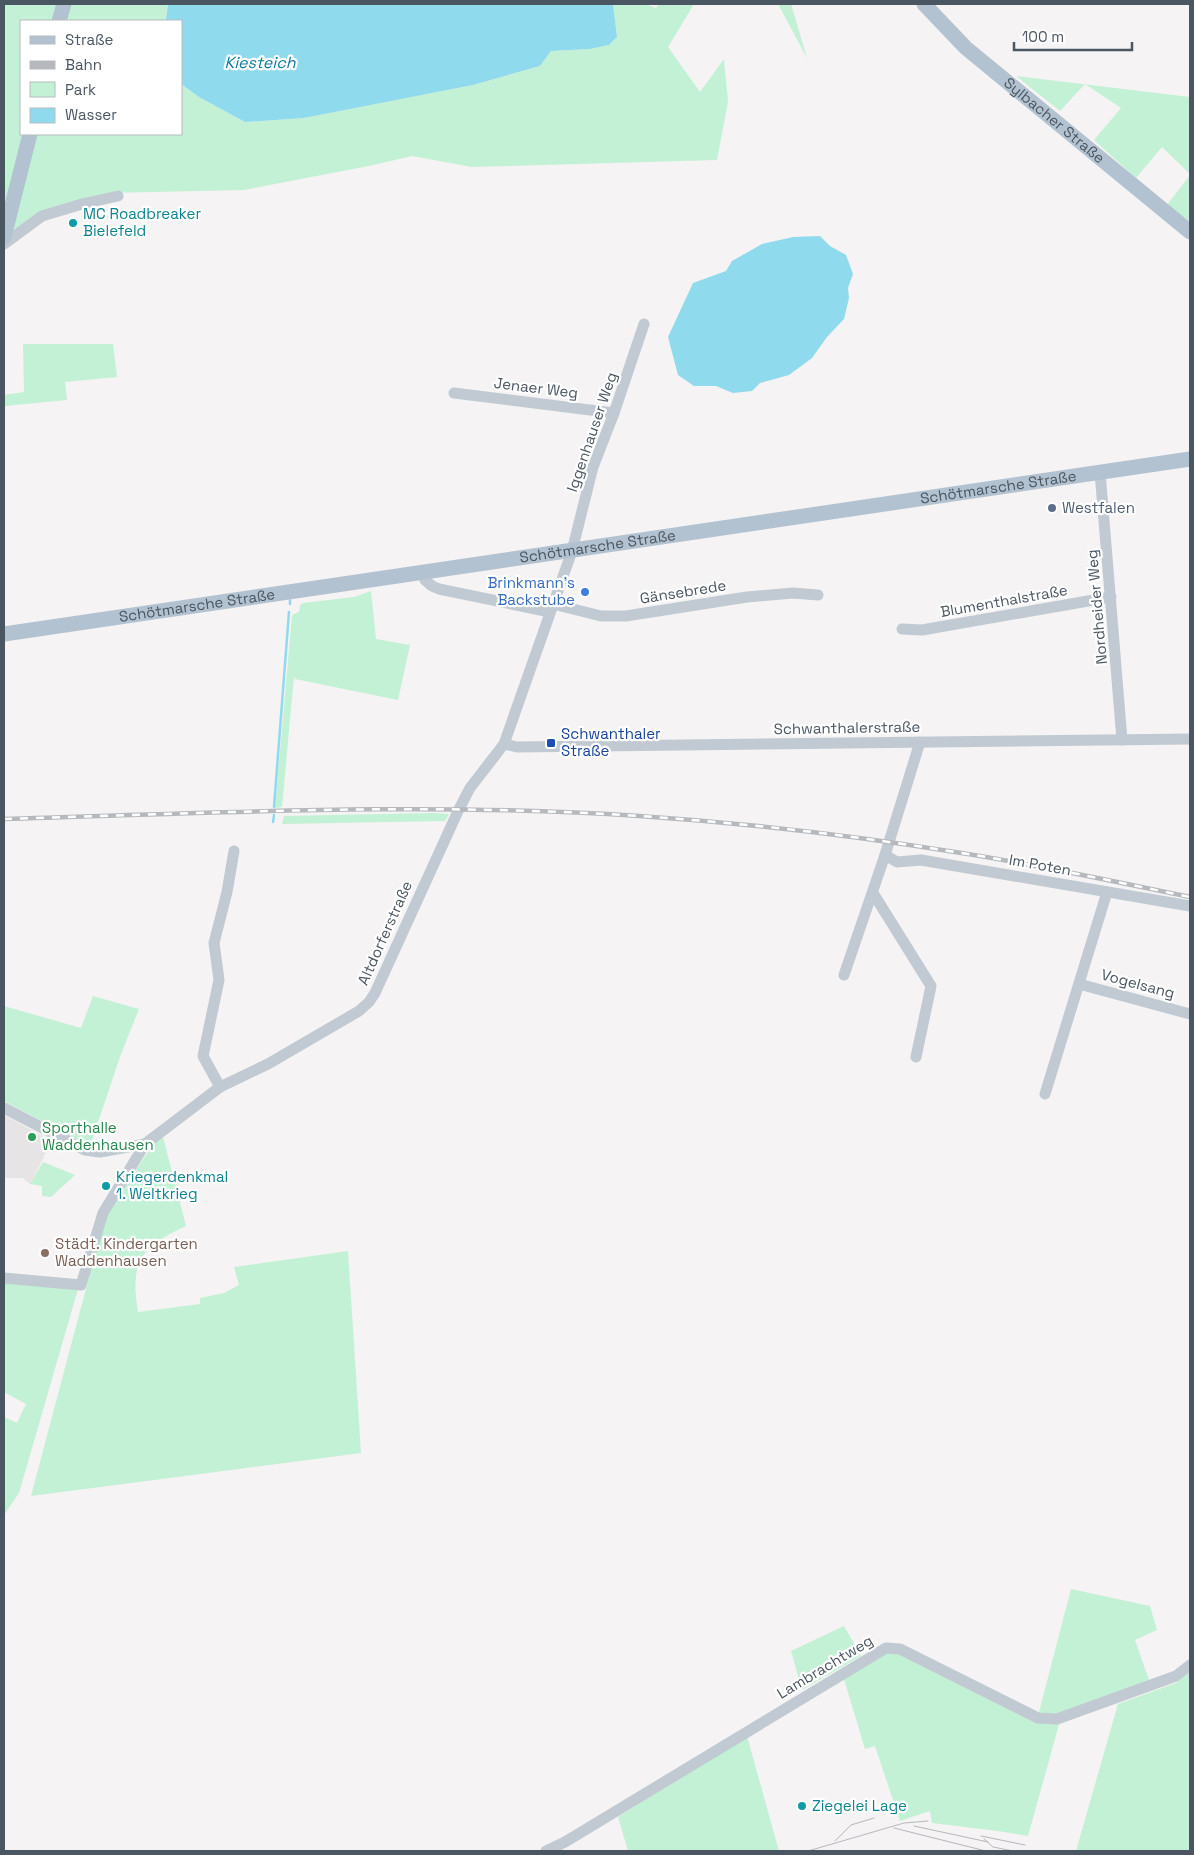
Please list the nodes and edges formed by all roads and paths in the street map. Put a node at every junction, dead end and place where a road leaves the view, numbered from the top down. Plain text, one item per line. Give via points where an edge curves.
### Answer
1 (64, 4) edge
2 (924, 4) edge
3 (59, 20) edge
4 (30, 135) edge
5 (118, 196) dead end
6 (1190, 232) edge
7 (4, 237) edge
8 (4, 244) edge
9 (644, 324) dead end
10 (454, 393) dead end
11 (614, 413) junction
12 (1190, 459) edge
13 (1100, 472) junction
14 (572, 551) junction
15 (425, 580) dead end
16 (818, 595) dead end
17 (1111, 597) junction
18 (551, 608) junction
19 (902, 629) dead end
20 (4, 634) edge
21 (1190, 739) edge
22 (1122, 740) junction
23 (920, 742) junction
24 (504, 744) junction
25 (234, 851) dead end
26 (885, 855) junction
27 (1107, 892) junction
28 (873, 893) junction
29 (1190, 906) edge
30 (844, 975) dead end
31 (1079, 984) junction
32 (1190, 1014) edge
33 (916, 1057) dead end
34 (220, 1087) junction
35 (1045, 1094) dead end
36 (4, 1108) edge
37 (145, 1144) junction
38 (4, 1278) edge
39 (1190, 1665) edge
40 (546, 1851) edge

1 - 3 main road
2 - 6 main road, Sylbacher Straße via 966,48
4 - 7 main road
5 - 8 street via 42,216
9 - 11 street, Iggenhauser Weg
10 - 11 street, Jenaer Weg
11 - 14 street, Iggenhauser Weg via 593,467
12 - 13 main road, Schötmarsche Straße
13 - 14 main road, Schötmarsche Straße
13 - 17 street, Nordheider Weg
14 - 18 street, Altdorferstraße
14 - 20 main road, Schötmarsche Straße
15 - 18 street, Gänsebrede via 439,588
16 - 18 street, Gänsebrede via 793,593 747,597 626,616 601,616
17 - 19 street, Blumenthalstraße via 922,630
17 - 22 street, Nordheider Weg
18 - 24 street, Altdorferstraße
21 - 22 street, Schwanthalerstraße
22 - 23 street, Schwanthalerstraße
23 - 24 street, Schwanthalerstraße via 517,747
23 - 26 street
24 - 34 street, Altdorferstraße via 470,788 459,809 376,993 369,1002 268,1064
25 - 34 street via 228,892 214,943 219,980 203,1056
26 - 27 street, Im Poten via 897,862 921,860
26 - 28 street
27 - 29 street, Im Poten
27 - 31 street, Vogelsang
28 - 30 street
28 - 33 street via 931,986
31 - 32 street, Vogelsang
31 - 35 street, Vogelsang
34 - 37 street, Altdorferstraße
36 - 37 street, Altdorferstraße via 85,1150 100,1152
37 - 38 street via 102,1213 81,1286
39 - 40 street, Lambrachtweg via 1176,1676 1058,1719 1038,1718 900,1649 886,1648

